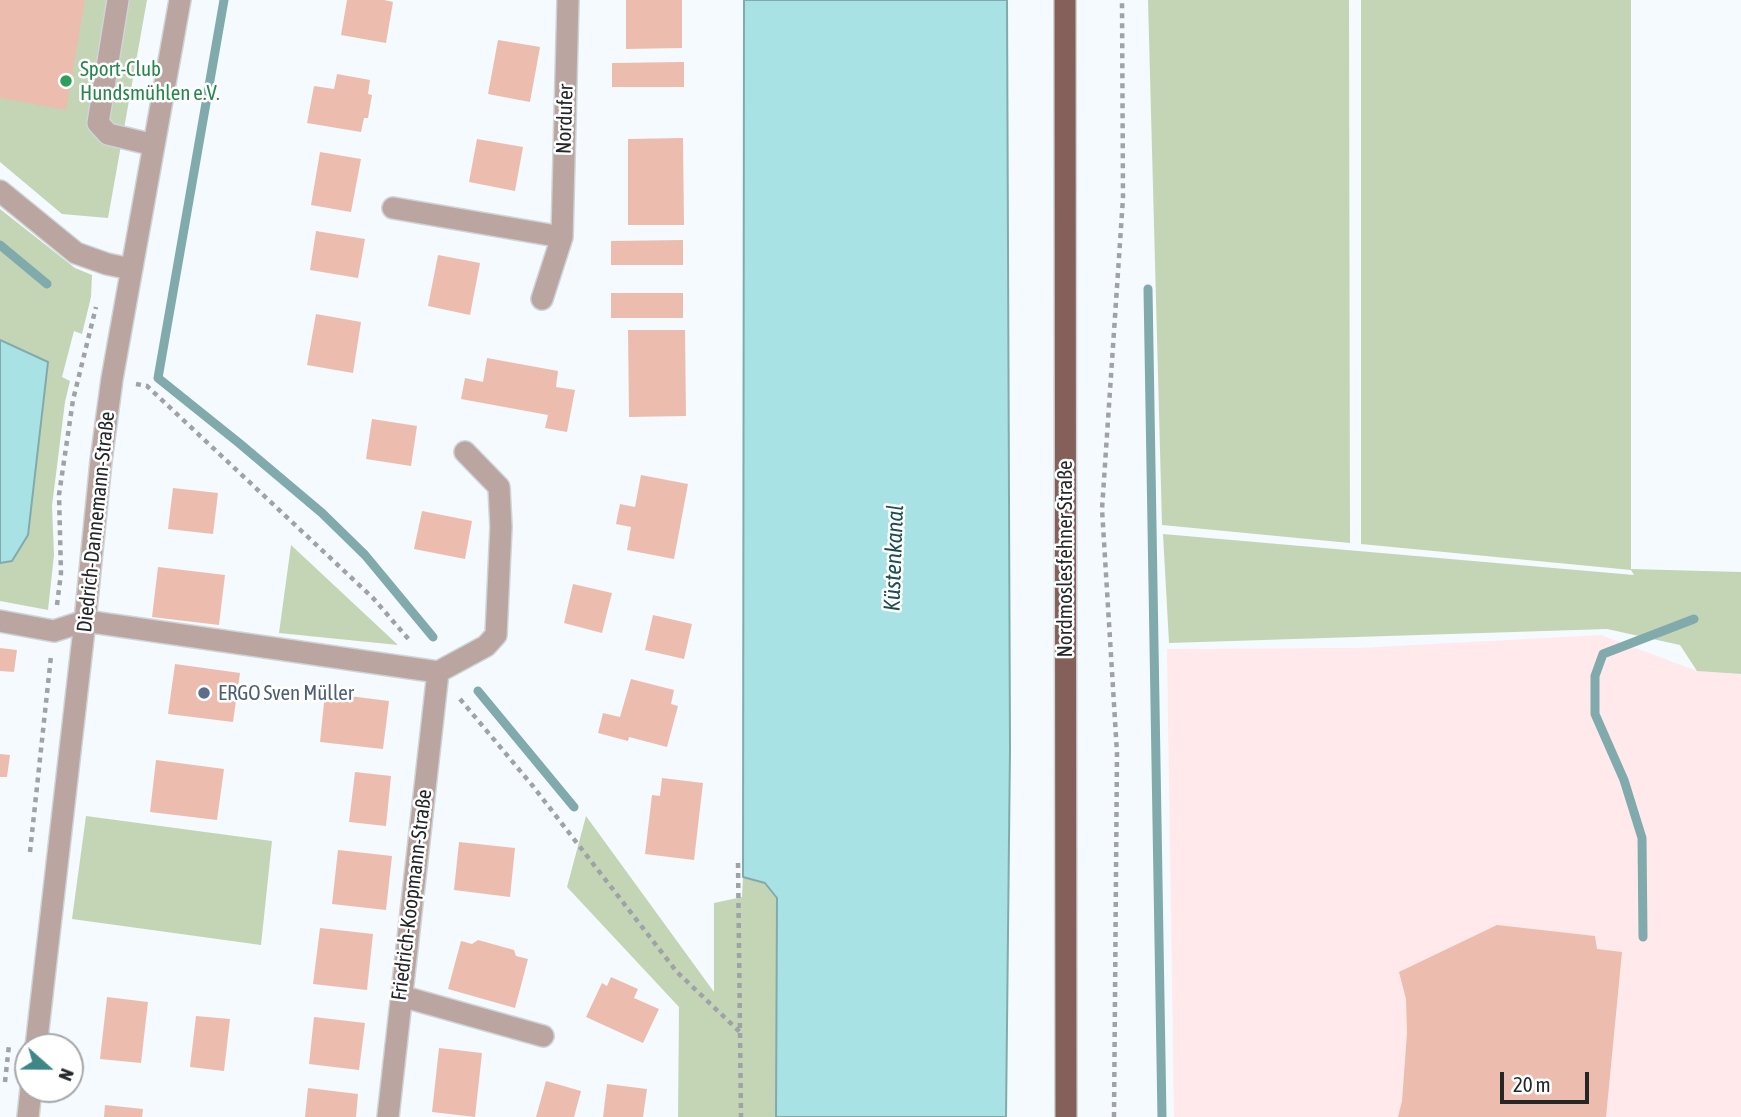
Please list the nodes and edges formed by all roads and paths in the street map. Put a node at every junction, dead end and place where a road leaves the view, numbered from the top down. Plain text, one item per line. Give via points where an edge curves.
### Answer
1 (118, 0) edge
2 (180, 0) edge
3 (568, 0) edge
4 (1065, 0) edge
5 (1122, 0) edge
6 (153, 145) junction
7 (0, 191) edge
8 (393, 208) dead end
9 (562, 237) junction
10 (131, 269) junction
11 (542, 299) dead end
12 (112, 379) junction
13 (465, 452) dead end
14 (0, 621) edge
15 (85, 621) junction
16 (438, 672) junction
17 (738, 863) dead end
18 (401, 996) junction
19 (38, 1033) edge
20 (741, 1033) junction
21 (543, 1036) dead end
22 (388, 1117) edge
23 (741, 1117) edge
24 (1066, 1117) edge
25 (1114, 1117) edge

1 - 6 street via 98,123 108,134
2 - 6 street, Diedrich-Dannemann-Straße
3 - 9 street, Nordufer
4 - 24 main road, Nordmoslesfehner Straße
5 - 25 path via 1123,198 1102,509 1117,753
6 - 10 street, Diedrich-Dannemann-Straße
7 - 10 street via 76,253
8 - 9 street
9 - 11 street, Nordufer
10 - 12 street, Diedrich-Dannemann-Straße
12 - 15 street, Diedrich-Dannemann-Straße
12 - 16 path via 147,386 373,598
13 - 16 street via 499,487 502,527 496,635 486,646
14 - 15 street via 54,631
15 - 16 street
15 - 19 street, Diedrich-Dannemann-Straße
16 - 18 street, Friedrich-Koopmann-Straße
16 - 20 path via 677,972
17 - 20 path
18 - 21 street
18 - 22 street, Friedrich-Koopmann-Straße
20 - 23 path

